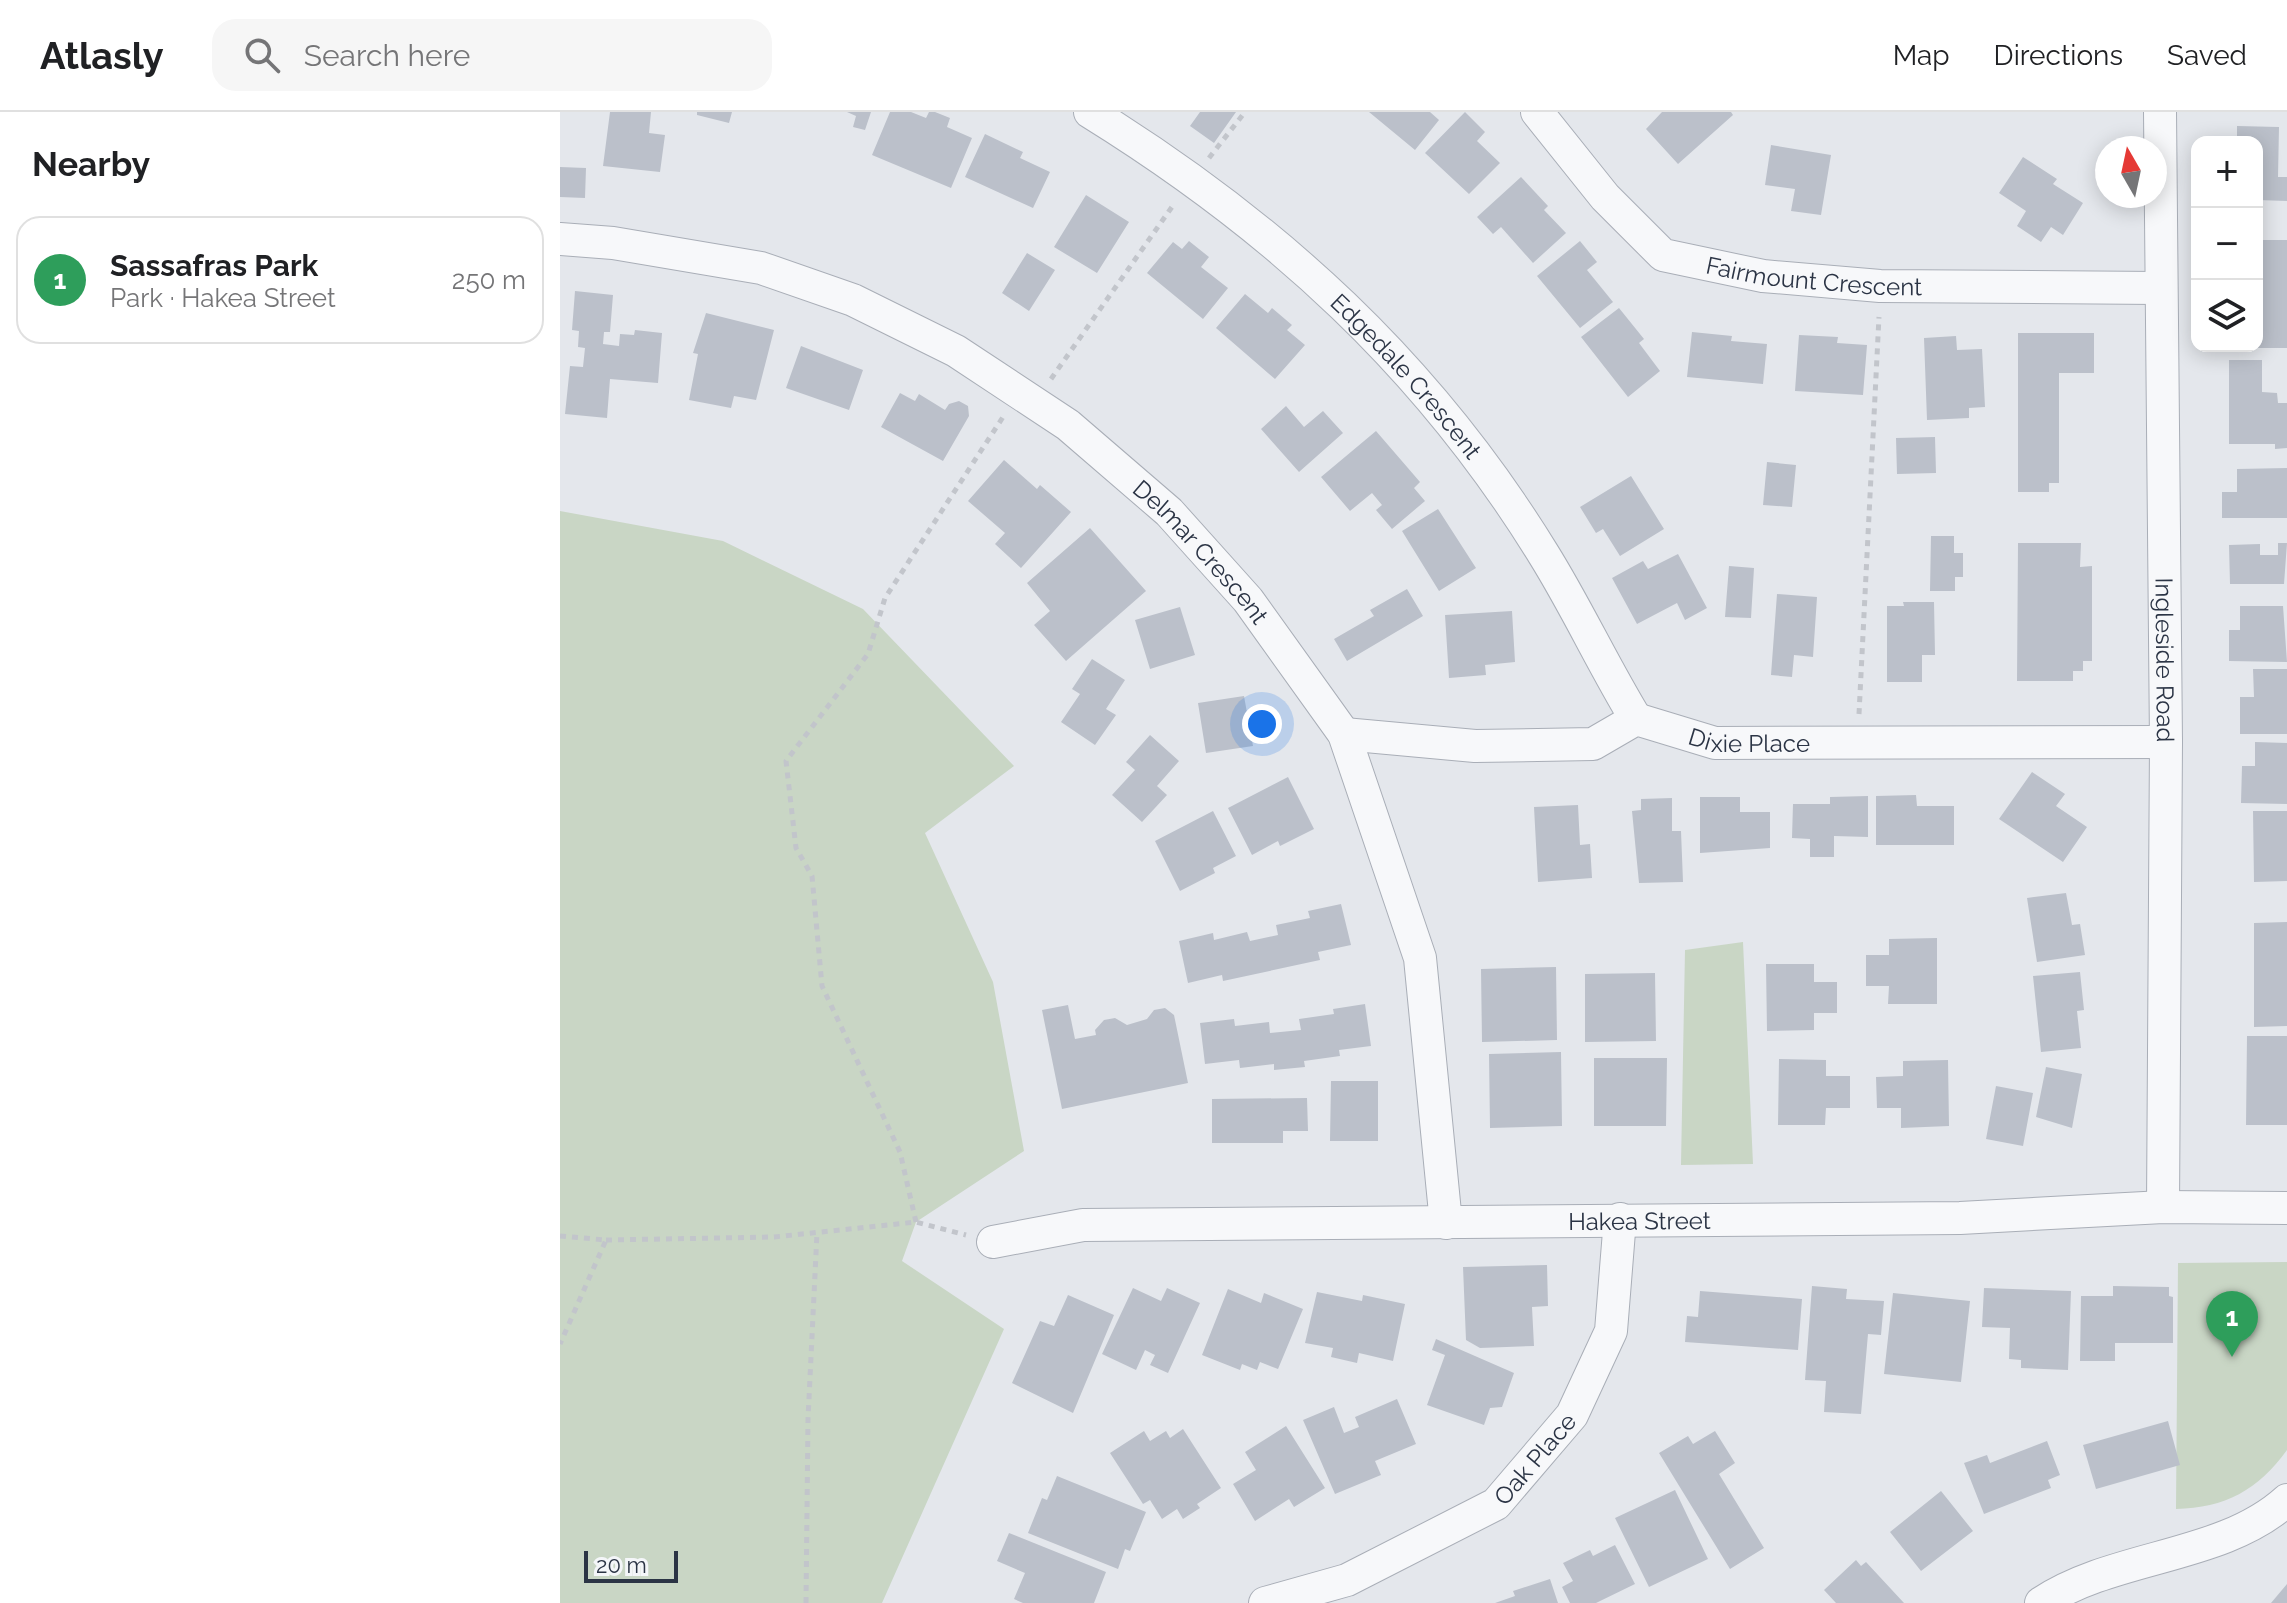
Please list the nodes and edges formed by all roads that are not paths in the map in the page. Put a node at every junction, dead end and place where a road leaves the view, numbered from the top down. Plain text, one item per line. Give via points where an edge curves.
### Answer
1 (1090, 112) edge
2 (1537, 112) edge
3 (2160, 112) edge
4 (560, 239) edge
5 (2159, 288) junction
6 (1636, 719) junction
7 (1344, 734) junction
8 (2166, 742) junction
9 (2163, 1207) junction
10 (2287, 1208) edge
11 (1620, 1219) junction
12 (1446, 1223) junction
13 (993, 1242) road end
14 (2287, 1500) edge
15 (1265, 1603) edge
16 (2041, 1603) edge

1 - 6 street, Edgedale Crescent via 1266,234 1375,333 1461,432 1545,556
2 - 5 street, Fairmount Crescent via 1605,197 1663,255 1763,276 1880,286
3 - 5 street, Ingleside Road
4 - 7 street, Delmar Crescent via 761,268 853,300 956,351 1068,425 1169,512 1248,600
5 - 8 street, Ingleside Road
6 - 7 street via 1593,744 1475,746
6 - 8 street, Dixie Place via 1715,743
7 - 12 street, Delmar Crescent via 1420,958
8 - 9 street, Ingleside Road
9 - 10 street, Hakea Street
9 - 11 street, Hakea Street via 1960,1218
11 - 12 street, Hakea Street
11 - 15 street, Oak Place via 1611,1331 1572,1415 1496,1504 1347,1580
12 - 13 street, Hakea Street via 1083,1225
14 - 16 street via 2216,1539 2104,1571

